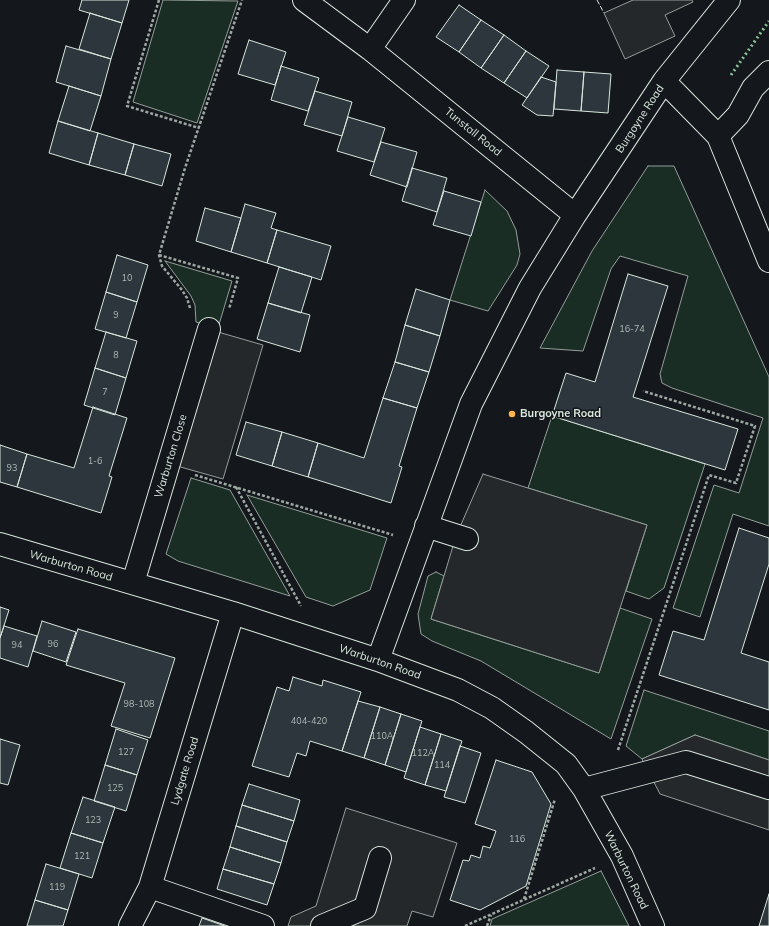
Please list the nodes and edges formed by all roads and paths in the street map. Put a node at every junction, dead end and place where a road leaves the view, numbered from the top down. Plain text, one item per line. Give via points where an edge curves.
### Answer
1 (159, 0) edge
2 (242, 0) edge
3 (304, 0) edge
4 (404, 0) edge
5 (728, 0) edge
6 (370, 49) junction
7 (769, 72) edge
8 (664, 81) junction
9 (198, 128) junction
10 (718, 136) junction
11 (575, 215) junction
12 (159, 255) junction
13 (769, 262) edge
14 (209, 329) junction
15 (643, 391) dead end
16 (168, 466) junction
17 (236, 487) junction
18 (423, 535) junction
19 (467, 539) dead end
20 (0, 544) edge
21 (133, 583) junction
22 (233, 613) junction
23 (322, 642) junction
24 (378, 660) junction
25 (566, 764) junction
26 (608, 783) junction
27 (769, 788) edge
28 (584, 789) junction
29 (622, 856) junction
30 (380, 858) dead end
31 (150, 887) junction
32 (524, 899) junction
33 (491, 914) junction
34 (130, 926) edge
35 (264, 926) edge
36 (322, 926) edge
37 (466, 926) edge
38 (487, 926) edge
39 (654, 926) edge

1 - 9 path via 127,106
2 - 9 path
3 - 6 street, Tunstall Road
4 - 6 street
5 - 8 street, Burgoyne Road
6 - 11 street, Tunstall Road
7 - 10 street via 753,88 738,115
8 - 10 street
8 - 11 street, Burgoyne Road
9 - 12 path
10 - 13 street
11 - 18 street, Burgoyne Road via 530,288 471,404
12 - 14 path via 162,266 187,298 189,324
12 - 14 path via 238,278 222,332
14 - 16 street, Warburton Close
15 - 26 path via 755,426 736,483 709,475
16 - 17 path
16 - 21 street, Warburton Close
17 - 18 path
17 - 23 path
18 - 19 street
18 - 24 street, Burgoyne Road
20 - 21 street, Warburton Road
21 - 22 street, Warburton Road
22 - 23 street, Warburton Road
22 - 31 street, Lydgate Road
23 - 24 street, Warburton Road
24 - 25 street, Warburton Road via 458,690 492,708
25 - 28 street, Warburton Road
25 - 32 path
26 - 27 street via 686,762
26 - 28 street
28 - 29 street, Warburton Road
29 - 32 path
29 - 39 street, Warburton Road
30 - 36 street via 364,908
31 - 34 street, Lydgate Road
31 - 35 street
32 - 33 path
33 - 37 path
33 - 38 path

